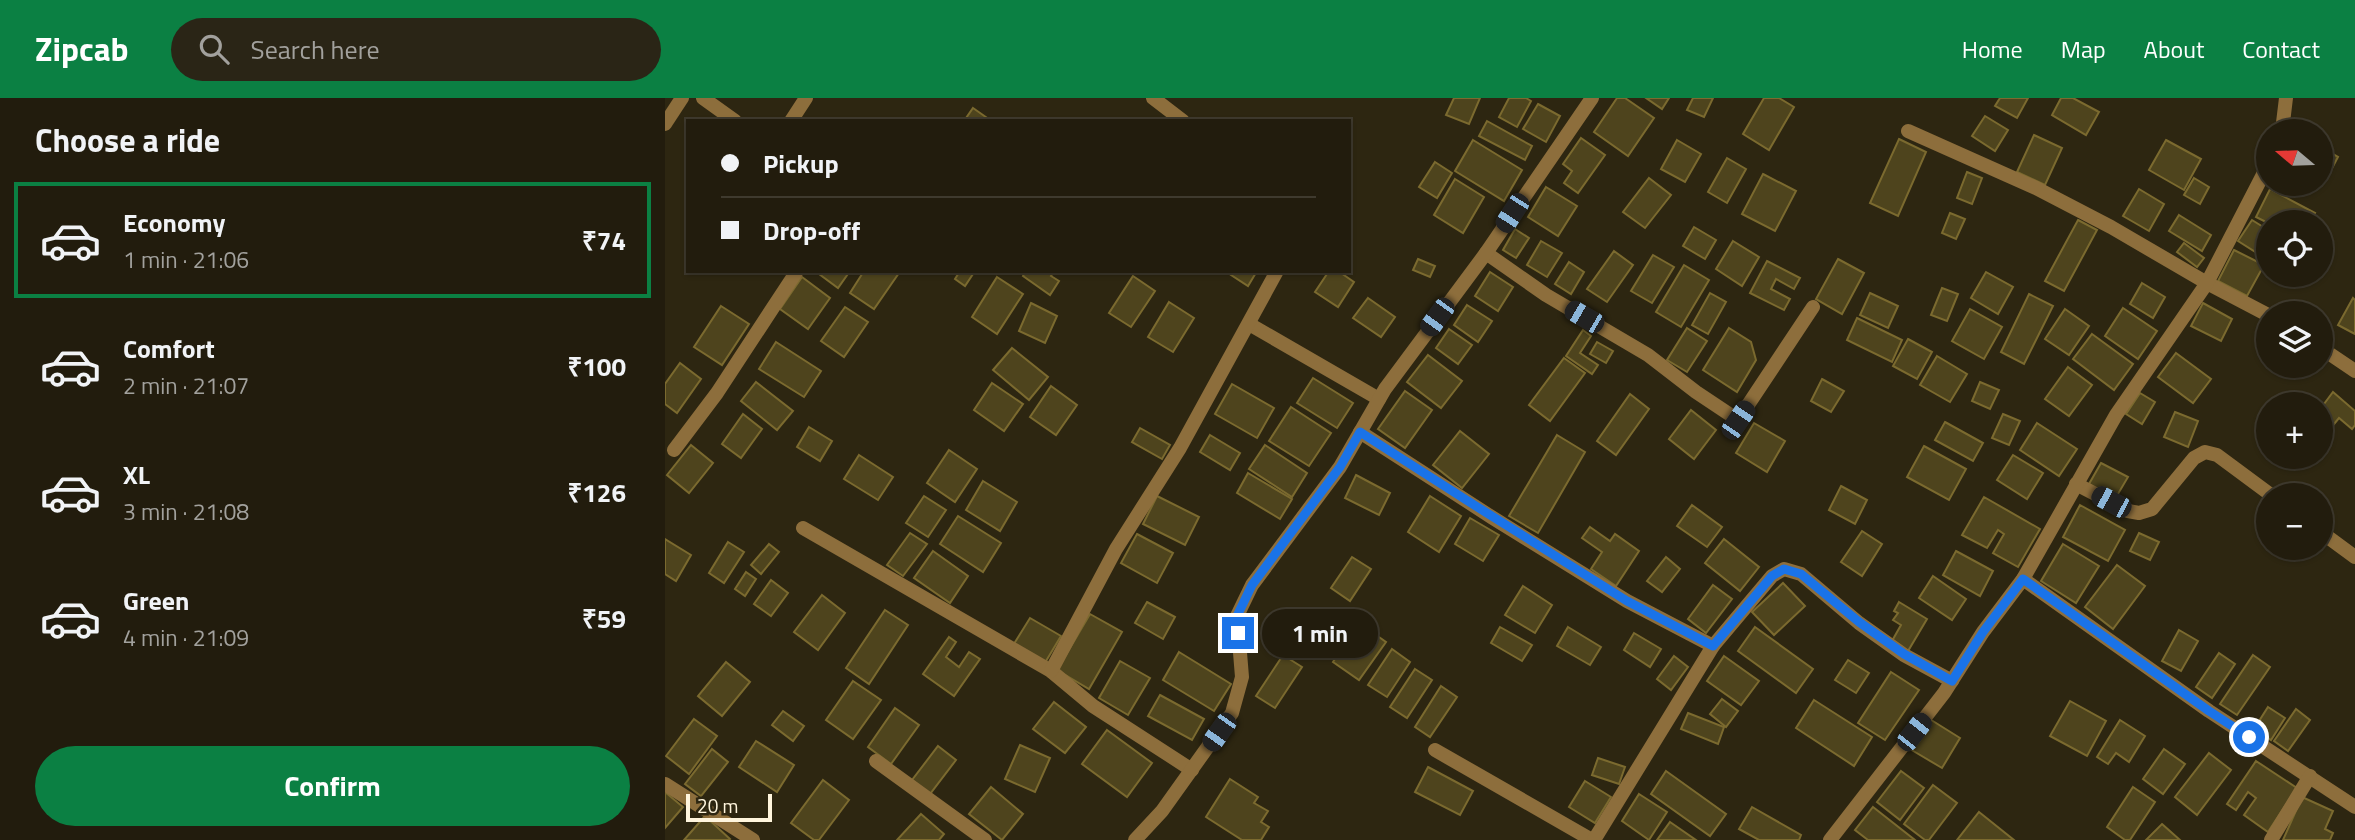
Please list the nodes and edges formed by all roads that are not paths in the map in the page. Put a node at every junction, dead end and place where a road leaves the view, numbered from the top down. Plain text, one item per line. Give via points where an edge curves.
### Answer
1 (682, 98) edge
2 (703, 98) edge
3 (806, 98) edge
4 (1153, 98) edge
5 (1592, 98) edge
6 (2286, 98) edge
7 (733, 119) edge
8 (792, 119) edge
9 (1180, 119) edge
10 (2283, 119) edge
11 (665, 124) edge
12 (1908, 131) dead end
13 (2256, 188) edge
14 (1486, 253) junction
15 (796, 273) edge
16 (1275, 273) edge
17 (2207, 283) junction
18 (1813, 307) dead end
19 (2256, 308) edge
20 (1249, 324) junction
21 (2333, 356) edge
22 (2355, 371) edge
23 (1379, 399) junction
24 (1360, 432) junction
25 (674, 450) dead end
26 (2076, 484) junction
27 (2256, 484) edge
28 (803, 528) dead end
29 (2333, 541) edge
30 (2355, 557) edge
31 (2023, 579) junction
32 (1713, 646) junction
33 (1051, 671) junction
34 (1952, 681) junction
35 (1435, 750) dead end
36 (876, 761) dead end
37 (1192, 770) junction
38 (2310, 776) junction
39 (665, 784) edge
40 (2355, 807) edge
41 (753, 840) edge
42 (985, 840) edge
43 (1135, 840) edge
44 (1593, 840) edge
45 (1830, 840) edge
46 (2271, 840) edge

1 - 11 street
2 - 7 street
3 - 8 street
4 - 9 street
5 - 14 street
6 - 10 street
12 - 17 street via 2036,188
13 - 17 street
14 - 18 street via 1546,295 1648,355 1738,420
14 - 23 street
15 - 25 street
16 - 20 street
17 - 19 street
17 - 26 street via 2116,415
20 - 23 street
20 - 33 street via 1116,550
21 - 22 street
23 - 24 street
24 - 32 street via 1627,601
24 - 37 street via 1340,467 1252,585 1237,616 1242,677 1232,713
26 - 27 street via 2139,513 2152,509 2194,458 2205,452 2217,455
26 - 31 street
28 - 33 street
29 - 30 street
31 - 34 street
31 - 38 street via 2209,711
32 - 34 street via 1772,576 1784,569 1801,574 1904,654
32 - 44 street
33 - 37 street via 1093,706
34 - 45 street
35 - 44 street
36 - 42 street
37 - 43 street
38 - 40 street
38 - 46 street
39 - 41 street

